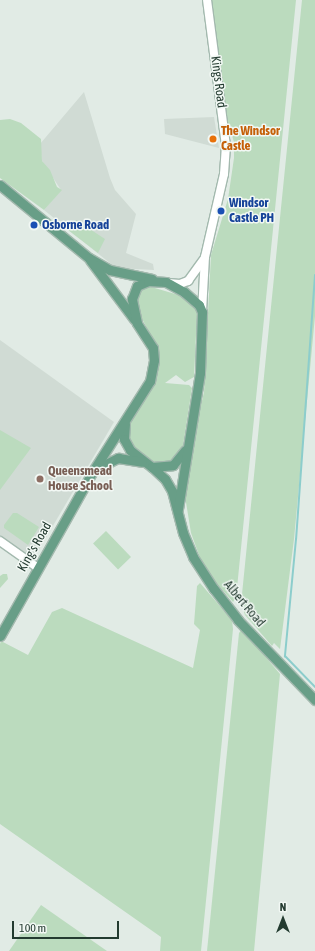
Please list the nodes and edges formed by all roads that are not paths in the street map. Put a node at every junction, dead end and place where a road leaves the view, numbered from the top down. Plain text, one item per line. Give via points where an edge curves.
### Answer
1 (207, 0) edge
2 (0, 185) edge
3 (205, 257) junction
4 (89, 258) junction
5 (156, 280) junction
6 (166, 282) junction
7 (202, 312) junction
8 (137, 323) junction
9 (125, 421) junction
10 (188, 445) junction
11 (143, 463) junction
12 (152, 467) junction
13 (93, 471) junction
14 (178, 509) junction
15 (0, 541) edge
16 (38, 568) junction
17 (0, 636) edge
18 (315, 700) edge

1 - 3 street, Kings Road via 226,146 224,174
2 - 4 main road
3 - 6 street, Kings Road via 188,282
3 - 7 street, Kings Road
4 - 5 main road via 117,272
4 - 8 main road
5 - 6 main road
5 - 8 main road via 143,283 133,292
6 - 7 main road via 193,298
7 - 10 main road, Albert Road via 200,373
8 - 9 main road, King's Road via 153,348 153,371
9 - 11 main road via 124,439 130,450
9 - 13 main road, King's Road
10 - 12 main road via 173,465
10 - 14 main road, Albert Road
11 - 12 main road
11 - 13 main road via 118,458
12 - 14 main road, Albert Road via 165,479
13 - 16 main road, King's Road
14 - 18 main road, Albert Road via 183,533 193,557 214,589 238,620
15 - 16 street
16 - 17 main road, King's Road

